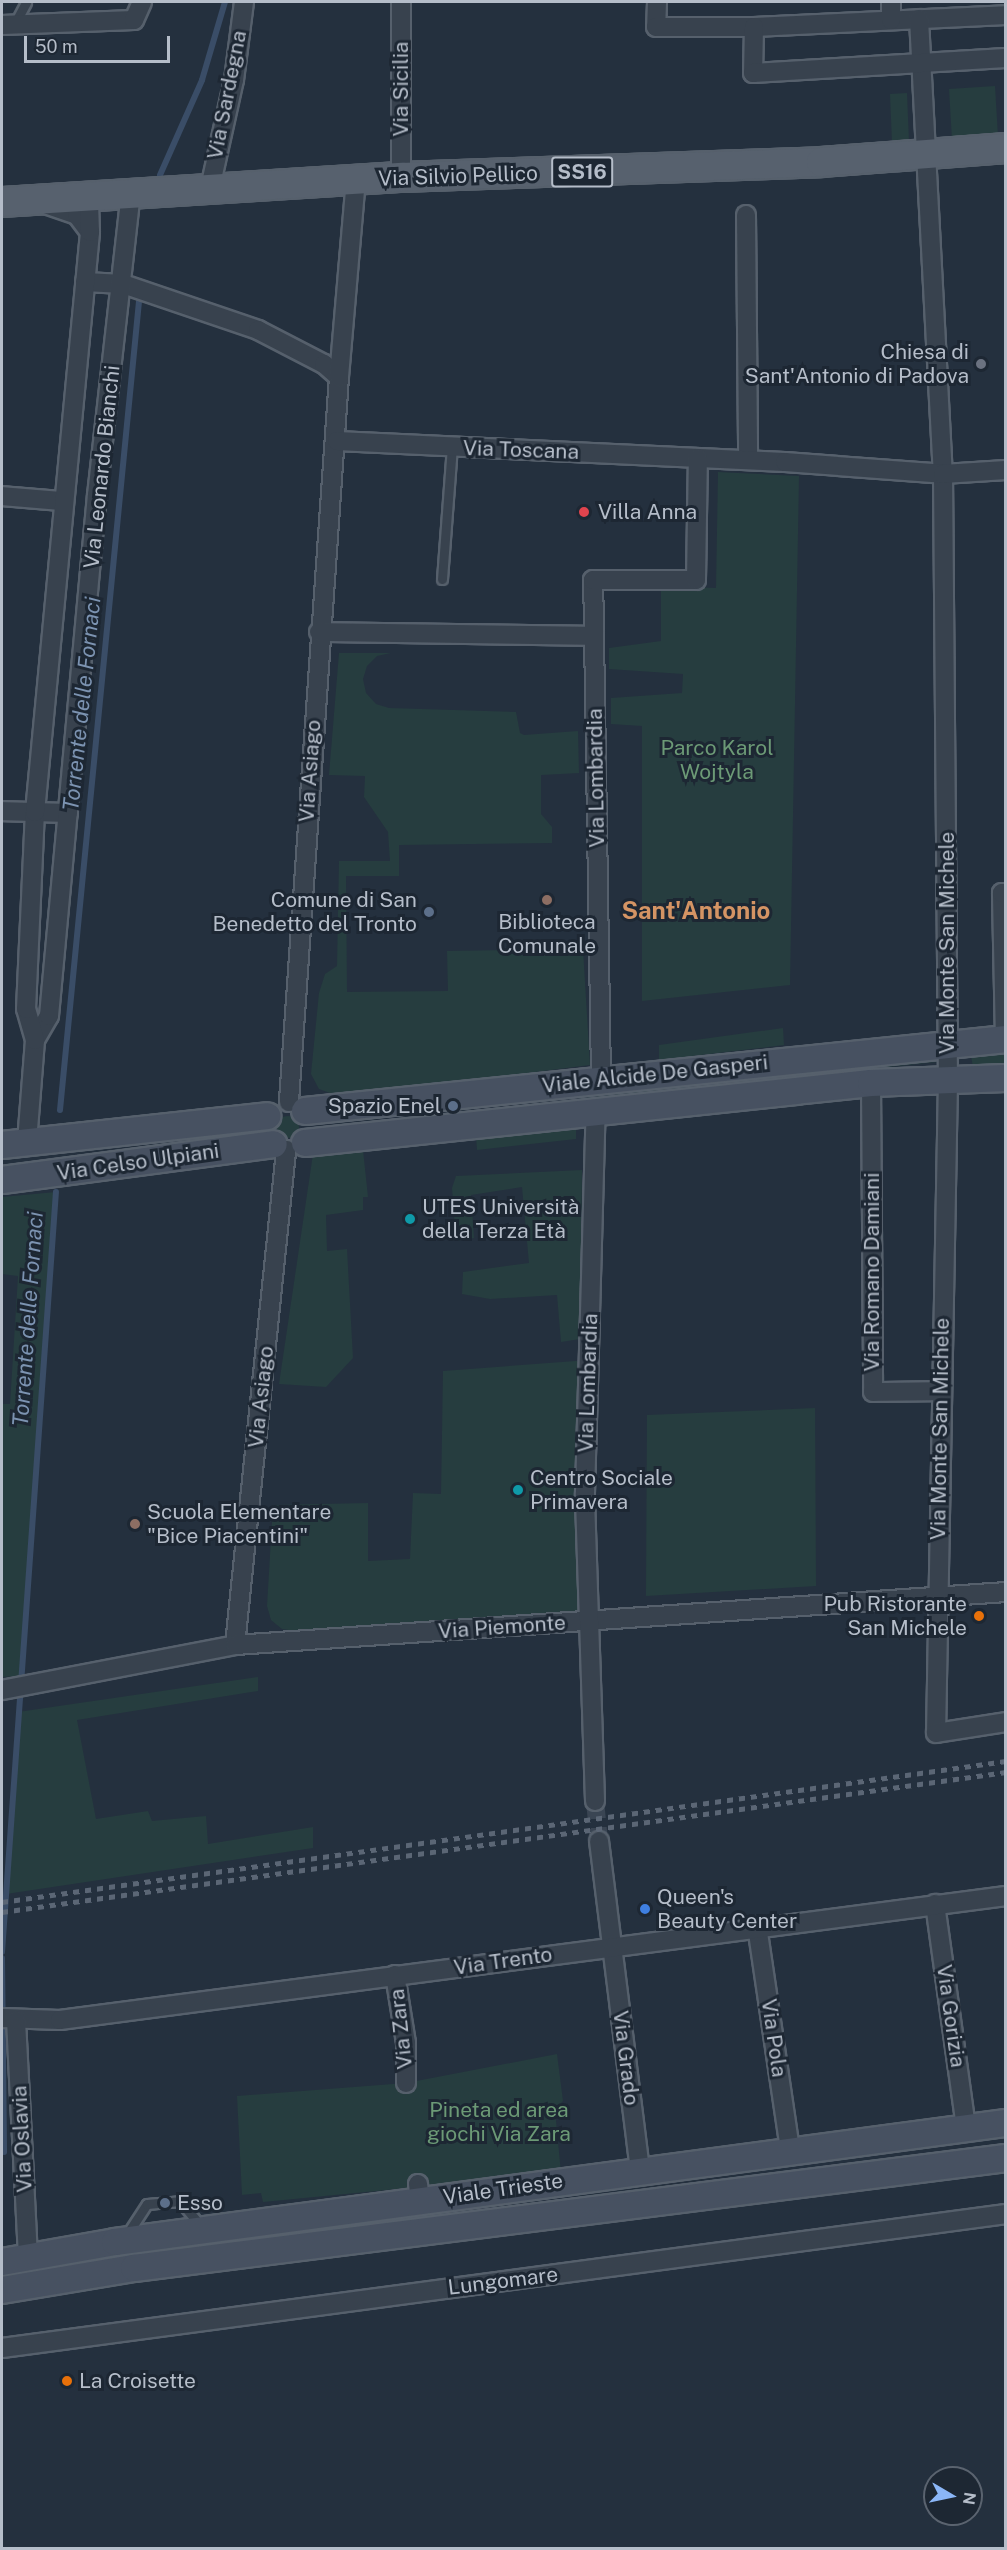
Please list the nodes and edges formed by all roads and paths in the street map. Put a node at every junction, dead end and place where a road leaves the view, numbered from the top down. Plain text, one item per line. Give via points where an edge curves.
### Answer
1 (26, 2) edge
2 (142, 2) edge
3 (244, 2) edge
4 (401, 2) edge
5 (657, 2) edge
6 (891, 2) edge
7 (973, 9) edge
8 (1005, 15) edge
9 (919, 19) junction
10 (891, 21) junction
11 (8, 25) edge
12 (754, 27) junction
13 (1005, 58) edge
14 (921, 64) junction
15 (1005, 148) edge
16 (926, 153) junction
17 (401, 177) junction
18 (356, 180) junction
19 (210, 188) junction
20 (131, 192) junction
21 (89, 196) junction
22 (2, 202) edge
23 (746, 215) dead end
24 (90, 232) junction
25 (85, 282) junction
26 (123, 284) junction
27 (339, 377) junction
28 (337, 441) junction
29 (452, 447) junction
30 (698, 458) junction
31 (748, 460) junction
32 (1005, 470) edge
33 (943, 474) junction
34 (2, 496) edge
35 (61, 501) junction
36 (442, 579) dead end
37 (319, 632) junction
38 (594, 636) junction
39 (2, 811) edge
40 (35, 812) junction
41 (68, 813) junction
42 (1005, 893) edge
43 (1005, 1039) edge
44 (35, 1040) junction
45 (948, 1045) junction
46 (1005, 1078) edge
47 (601, 1079) junction
48 (948, 1080) junction
49 (871, 1083) junction
50 (297, 1107) junction
51 (596, 1109) junction
52 (267, 1116) junction
53 (27, 1142) junction
54 (2, 1144) edge
55 (288, 1146) junction
56 (2, 1180) edge
57 (941, 1391) junction
58 (1005, 1592) edge
59 (936, 1597) junction
60 (588, 1621) junction
61 (235, 1645) junction
62 (2, 1690) edge
63 (1005, 1722) edge
64 (595, 1801) tunnel mouth
65 (599, 1841) tunnel mouth
66 (1005, 1896) edge
67 (935, 1904) junction
68 (757, 1926) junction
69 (612, 1946) junction
70 (395, 1975) junction
71 (9, 2019) edge
72 (406, 2084) dead end
73 (1005, 2123) edge
74 (966, 2127) junction
75 (790, 2149) junction
76 (1005, 2158) edge
77 (640, 2169) junction
78 (1005, 2214) edge
79 (28, 2258) junction
80 (2, 2262) edge
81 (2, 2290) edge
82 (2, 2348) edge

1 - 11 lane
2 - 11 street via 134,20
3 - 19 street, Via Sardegna via 234,80
4 - 17 street, Via Sicilia
5 - 12 street via 656,27
6 - 10 street
7 - 8 street
7 - 9 street
9 - 10 street
9 - 14 street, Via Monte San Michele
10 - 12 street
12 - 14 street via 753,73
13 - 14 street
14 - 16 street, Via Monte San Michele
15 - 16 main road, Via Silvio Pellico / SS16
16 - 17 main road, Via Silvio Pellico / SS16 via 738,166
16 - 33 street, Via Monte San Michele
17 - 18 main road, Via Silvio Pellico / SS16
18 - 19 main road, Via Silvio Pellico / SS16
18 - 27 street
19 - 20 main road, Via Silvio Pellico / SS16
20 - 21 main road, Via Silvio Pellico / SS16
20 - 26 street, Via Leonardo Bianchi
21 - 22 main road, SS16
21 - 24 street, Via Leonardo Bianchi
22 - 24 street via 51,205 77,216
23 - 31 street
24 - 25 street, Via Leonardo Bianchi
25 - 26 street
25 - 35 street, Via Leonardo Bianchi
26 - 27 street via 258,330 324,364
26 - 41 street, Via Leonardo Bianchi via 96,495
27 - 28 street
28 - 29 street, Via Toscana
28 - 37 street, Via Asiago
29 - 30 street, Via Toscana
29 - 36 lane
30 - 31 street, Via Toscana
30 - 38 street, Via Lombardia via 696,580 593,580
31 - 33 street, Via Toscana
32 - 33 street, Via Toscana
33 - 45 street, Via Monte San Michele
34 - 35 street
35 - 40 street, Via Leonardo Bianchi
37 - 38 street
37 - 50 street, Via Asiago
38 - 47 street, Via Lombardia
39 - 40 street
40 - 41 street
40 - 44 street, Via Leonardo Bianchi via 26,1009
41 - 44 street, Via Leonardo Bianchi via 49,1016
42 - 43 street
43 - 45 street, Viale Alcide De Gasperi
44 - 53 street, Via Leonardo Bianchi
45 - 47 street, Viale Alcide De Gasperi
45 - 48 street, Via Monte San Michele
46 - 48 street, Viale Alcide De Gasperi
47 - 50 street, Viale Alcide De Gasperi
48 - 49 street, Viale Alcide De Gasperi
48 - 57 street, Via Monte San Michele
49 - 51 street, Viale Alcide De Gasperi
49 - 57 street, Via Romano Damiani via 873,1392
50 - 52 street via 277,1106
50 - 55 street via 311,1125
51 - 55 street, Viale Alcide De Gasperi
51 - 60 street, Via Lombardia via 585,1493
52 - 53 street, Via Celso Ulpiani
52 - 55 street via 265,1131
53 - 54 street, Via Celso Ulpiani
55 - 56 street, Via Celso Ulpiani
55 - 61 street, Via Asiago
57 - 59 street, Via Monte San Michele
58 - 59 street, Via Piemonte
59 - 60 street, Via Piemonte
59 - 63 street, Via Monte San Michele via 936,1733
60 - 61 street, Via Piemonte
60 - 64 street, Via Lombardia
61 - 62 street, Via Piemonte
65 - 69 street
66 - 67 street, Via Trento
67 - 68 street, Via Trento
67 - 74 street, Via Gorizia
68 - 69 street, Via Trento
68 - 75 street, Via Pola
69 - 70 street, Via Trento
69 - 77 street, Via Grado
70 - 71 street, Via Trento via 60,2020
70 - 72 street, Via Zara via 406,2043
71 - 79 street, Via Oslavia
73 - 74 street, Viale Trieste
74 - 75 street, Viale Trieste
75 - 77 street, Viale Trieste
76 - 81 street, Viale Trieste via 146,2266
77 - 79 street, Viale Trieste via 419,2192
78 - 82 street, Lungomare
79 - 80 street, Viale Trieste

